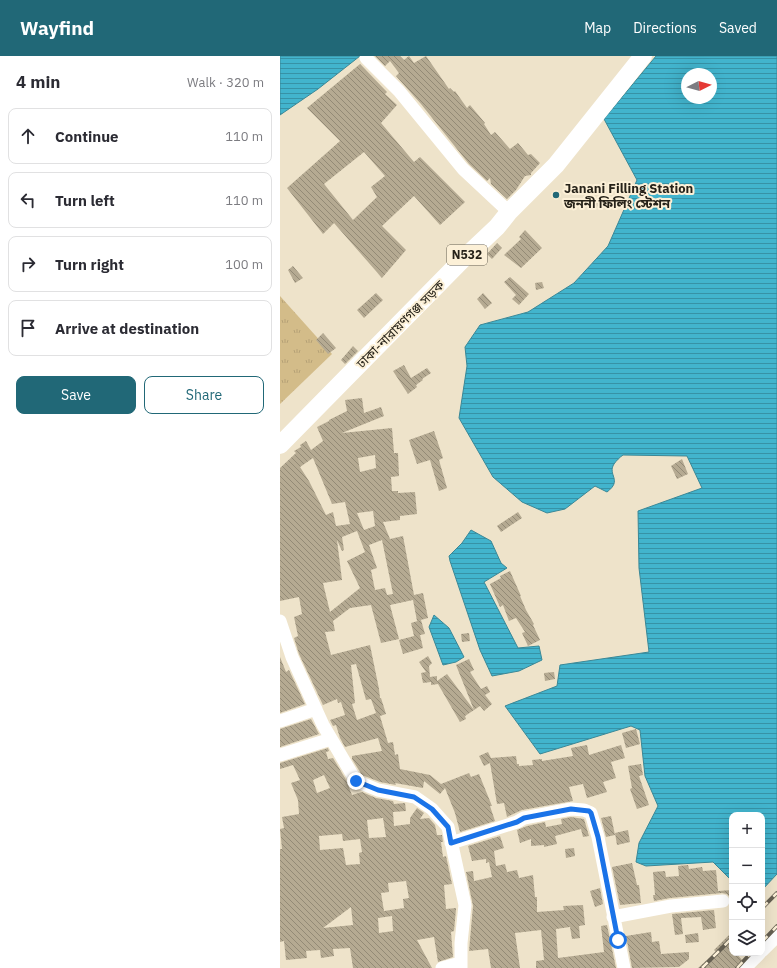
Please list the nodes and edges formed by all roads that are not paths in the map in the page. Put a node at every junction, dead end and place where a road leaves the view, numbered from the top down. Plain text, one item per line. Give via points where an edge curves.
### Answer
1 (642, 56) edge
2 (366, 58) dead end
3 (509, 212) junction
4 (280, 445) edge
5 (280, 621) edge
6 (316, 708) junction
7 (280, 721) edge
8 (331, 739) junction
9 (280, 755) edge
10 (451, 843) junction
11 (724, 901) dead end
12 (614, 917) junction
13 (777, 936) edge
14 (765, 948) edge
15 (757, 956) edge
16 (460, 965) edge
17 (442, 968) edge
18 (624, 968) edge
19 (745, 968) edge

1 - 3 highway, ঢাকা-নারায়ণগঞ্জ সড়ক / N532 via 556,164
2 - 3 street via 399,91 463,169
3 - 4 highway, ঢাকা-নারায়ণগঞ্জ সড়ক / N532 via 497,228 462,260
5 - 6 street via 292,657
6 - 7 street
6 - 8 street
8 - 9 street
8 - 10 street via 356,781 378,790 414,797 432,809 448,827
10 - 12 street via 524,818 571,809 589,811 598,837
10 - 16 street via 465,905
11 - 12 street via 671,906
12 - 18 street
13 - 14 street
15 - 19 street
16 - 17 street

